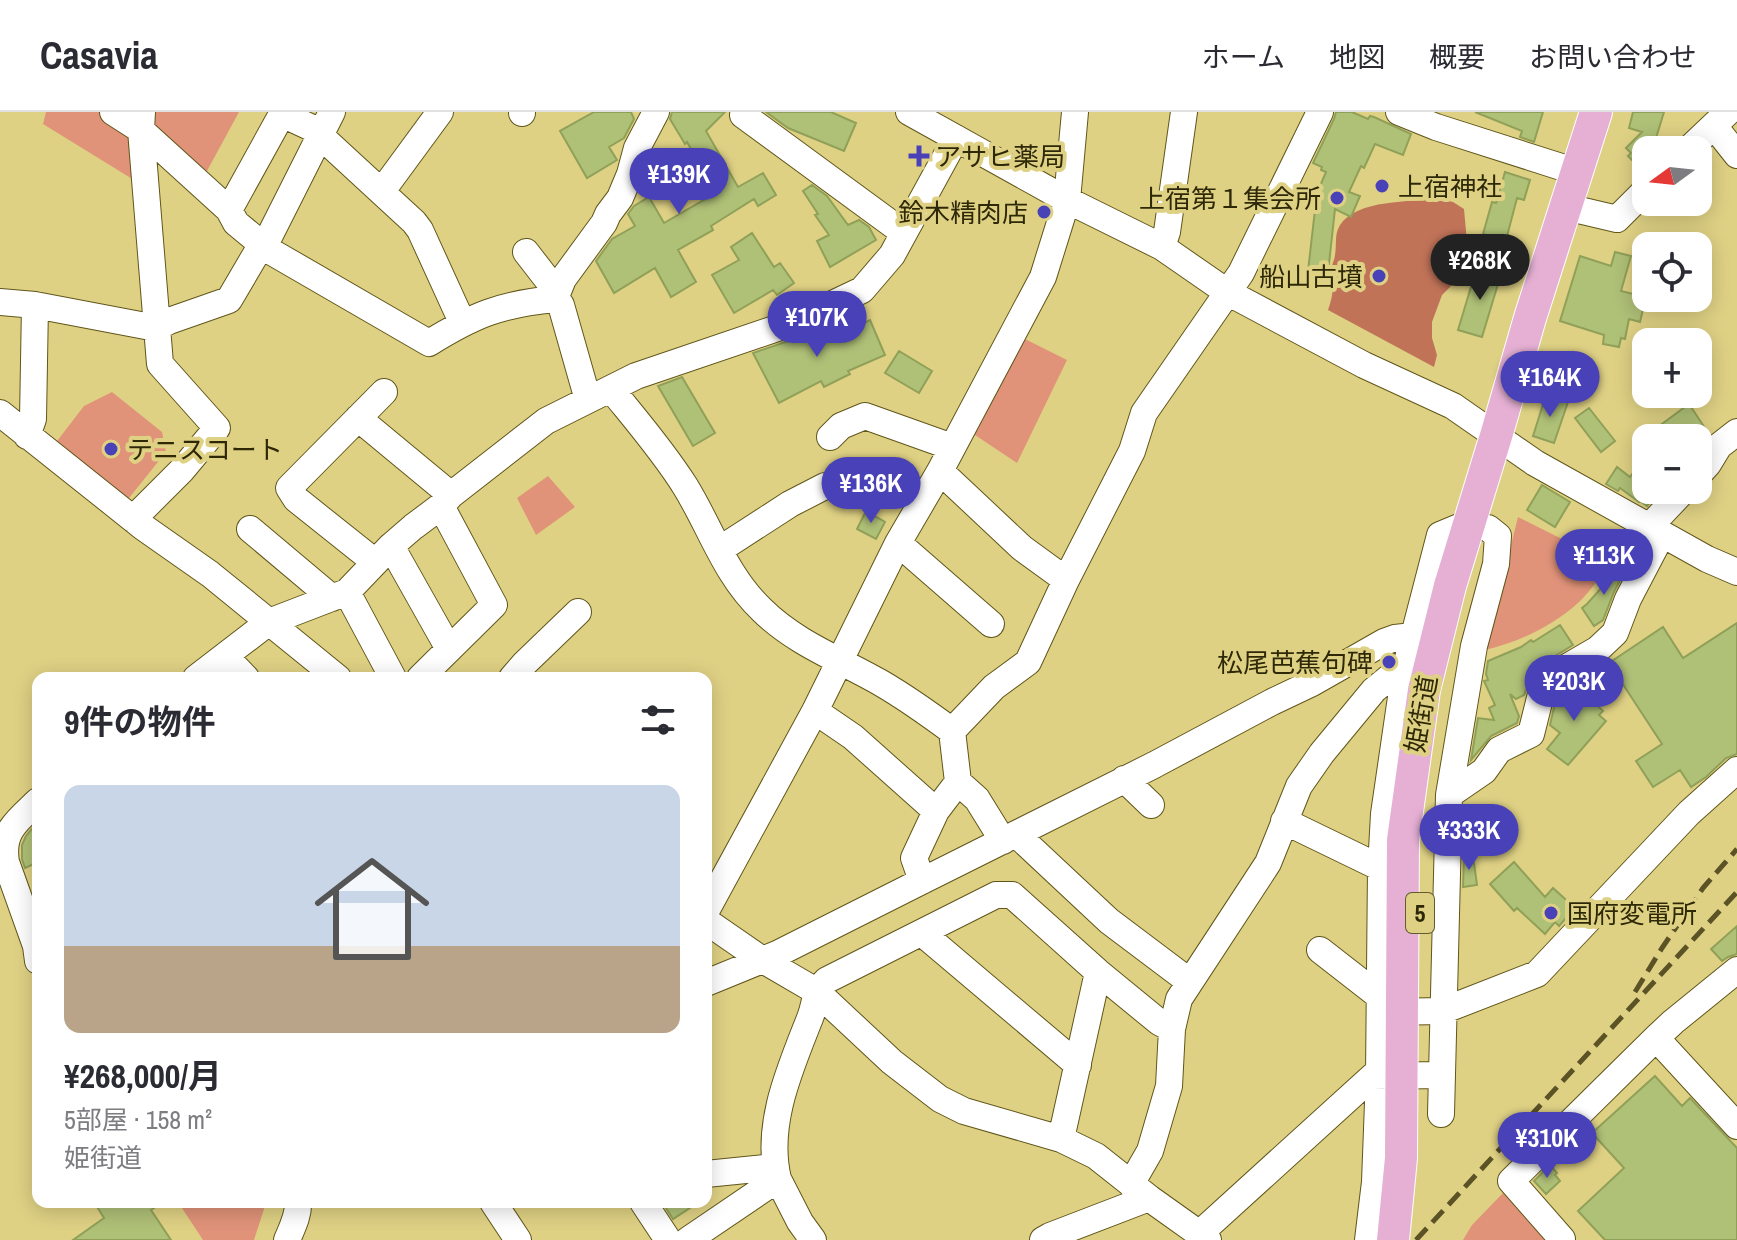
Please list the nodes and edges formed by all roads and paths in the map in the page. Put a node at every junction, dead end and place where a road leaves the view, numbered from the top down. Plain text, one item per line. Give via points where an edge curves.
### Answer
1 (113, 112) edge
2 (440, 112) edge
3 (656, 112) edge
4 (745, 112) edge
5 (909, 112) edge
6 (1075, 112) edge
7 (1184, 112) edge
8 (1320, 112) edge
9 (1399, 112) edge
10 (1596, 112) edge
11 (1721, 119) edge
12 (1438, 120) edge
13 (142, 121) edge
14 (327, 124) edge
15 (1703, 136) edge
16 (956, 138) junction
17 (1737, 155) edge
18 (1577, 172) junction
19 (382, 191) junction
20 (1067, 200) junction
21 (1632, 204) edge
22 (1566, 207) junction
23 (229, 210) junction
24 (904, 233) junction
25 (263, 245) junction
26 (1162, 247) junction
27 (526, 252) dead end
28 (1227, 292) junction
29 (556, 296) junction
30 (0, 302) edge
31 (35, 305) junction
32 (462, 322) junction
33 (156, 328) junction
34 (384, 392) dead end
35 (599, 394) junction
36 (0, 413) edge
37 (358, 418) junction
38 (1737, 432) edge
39 (27, 436) junction
40 (1496, 436) junction
41 (830, 437) dead end
42 (952, 447) junction
43 (1712, 457) edge
44 (940, 471) junction
45 (825, 486) dead end
46 (446, 500) junction
47 (1674, 504) edge
48 (133, 519) junction
49 (1478, 526) junction
50 (250, 529) dead end
51 (1655, 531) junction
52 (898, 543) junction
53 (719, 550) junction
54 (383, 554) junction
55 (1737, 572) edge
56 (1066, 580) junction
57 (1458, 588) junction
58 (339, 595) junction
59 (578, 612) dead end
60 (269, 622) junction
61 (991, 624) dead end
62 (1413, 636) junction
63 (449, 649) junction
64 (225, 656) junction
65 (840, 662) junction
66 (1405, 670) junction
67 (204, 672) edge
68 (240, 672) edge
69 (331, 672) edge
70 (389, 672) edge
71 (426, 672) edge
72 (517, 672) edge
73 (815, 711) junction
74 (952, 731) junction
75 (1737, 770) edge
76 (1124, 779) junction
77 (958, 782) junction
78 (1449, 795) junction
79 (1151, 805) dead end
80 (32, 807) edge
81 (936, 811) junction
82 (1284, 821) junction
83 (1009, 838) junction
84 (1381, 868) junction
85 (922, 881) junction
86 (28, 893) edge
87 (712, 900) edge
88 (32, 920) edge
89 (712, 925) edge
90 (922, 933) junction
91 (1320, 950) dead end
92 (761, 959) junction
93 (1737, 970) edge
94 (1098, 972) junction
95 (712, 980) edge
96 (1190, 982) junction
97 (816, 991) junction
98 (1379, 1004) junction
99 (1442, 1011) junction
100 (1172, 1029) junction
101 (1656, 1038) junction
102 (1078, 1065) junction
103 (1441, 1075) junction
104 (1379, 1076) junction
105 (1441, 1114) dead end
106 (1737, 1126) edge
107 (1061, 1139) junction
108 (777, 1173) junction
109 (712, 1174) edge
110 (1140, 1191) junction
111 (297, 1208) edge
112 (497, 1208) edge
113 (647, 1208) edge
114 (1203, 1237) edge
115 (287, 1240) edge
116 (518, 1240) edge
117 (668, 1240) edge
118 (688, 1240) edge
119 (813, 1240) edge
120 (1043, 1240) edge
121 (1368, 1240) edge
122 (1393, 1240) edge
123 (1412, 1240) edge
124 (1560, 1240) edge

1 - 13 street
2 - 19 street
3 - 29 street via 620,198
4 - 24 street
5 - 16 street
6 - 20 street
7 - 26 street
8 - 28 street
9 - 12 street
10 - 18 main road, 姫街道 / 5
11 - 15 street
11 - 17 street
12 - 18 street
13 - 23 street
13 - 33 street
14 - 19 street
14 - 23 street via 312,128 282,114
14 - 25 street
16 - 20 street
16 - 24 street
18 - 22 main road, 姫街道 / 5
19 - 32 street via 420,230
20 - 26 street
20 - 42 street via 1043,277
21 - 22 street via 1617,219
22 - 40 main road, 姫街道 / 5
23 - 25 street via 236,223
24 - 35 street via 862,290 795,322 636,376
25 - 32 street via 429,343
25 - 33 street via 229,300
26 - 28 street
27 - 29 street
28 - 40 street via 1453,406
28 - 56 street via 1144,413 1132,451
29 - 32 street
29 - 35 street
30 - 31 street
31 - 33 street
31 - 39 street via 33,419
33 - 48 street via 160,364 217,428
34 - 37 street
35 - 46 street via 546,421
35 - 53 street via 673,468
36 - 39 street
37 - 46 street
37 - 54 street via 289,488 296,499
38 - 43 street
39 - 48 street
40 - 49 main road, 姫街道 / 5
40 - 51 street
41 - 42 street via 865,416
42 - 44 street
44 - 52 street
44 - 56 street via 1022,548
45 - 53 street
46 - 54 street
46 - 63 street via 494,605
47 - 51 street
48 - 60 street
49 - 57 main road, 姫街道 / 5
49 - 62 street via 1440,535
49 - 78 street via 1498,536 1496,564 1474,646
50 - 58 street
51 - 55 street
51 - 78 street via 1615,633 1567,667 1541,694 1531,734 1499,750 1484,771
52 - 61 street
52 - 65 street
53 - 65 street via 733,577 762,610
54 - 58 street
54 - 63 street
56 - 74 street via 1028,662 994,687
57 - 122 main road, 姫街道 / 5, bridge via 1424,690 1403,840 1401,1158
57 - 123 main road, 姫街道 / 5 via 1423,838
58 - 60 street
58 - 70 street
59 - 72 street
60 - 64 street
60 - 69 street
62 - 66 street
62 - 76 street via 1384,642
63 - 71 street
64 - 67 street
64 - 68 street
65 - 73 street
65 - 74 street via 882,683
66 - 82 street via 1374,690 1322,753
66 - 84 street
73 - 81 street via 853,737
73 - 87 street
74 - 77 street
75 - 99 street via 1689,813 1537,974
76 - 79 street
76 - 83 street
77 - 81 street
77 - 83 street
78 - 99 street
80 - 86 street via 5,842 6,862
81 - 85 street via 914,858
82 - 84 street
82 - 96 street via 1268,863
83 - 85 street
83 - 96 street
84 - 98 street
85 - 92 street
86 - 88 street
89 - 92 street
90 - 94 street via 996,895 1012,895
90 - 97 street via 827,980
90 - 102 street
91 - 98 street
92 - 95 street
92 - 97 street
93 - 101 street
94 - 100 street
94 - 102 street
96 - 100 street via 1179,999
97 - 107 street via 940,1099
97 - 108 street via 780,1101
98 - 99 street
98 - 104 street
99 - 103 street
100 - 110 street via 1169,1086
101 - 106 street
101 - 124 street via 1511,1181
102 - 107 street
103 - 104 street
103 - 105 street
104 - 114 street via 1373,1076
104 - 121 street
107 - 110 street via 1096,1156
108 - 109 street
108 - 118 street
108 - 119 street
110 - 114 street
110 - 120 street
111 - 115 street
112 - 116 street
113 - 117 street

